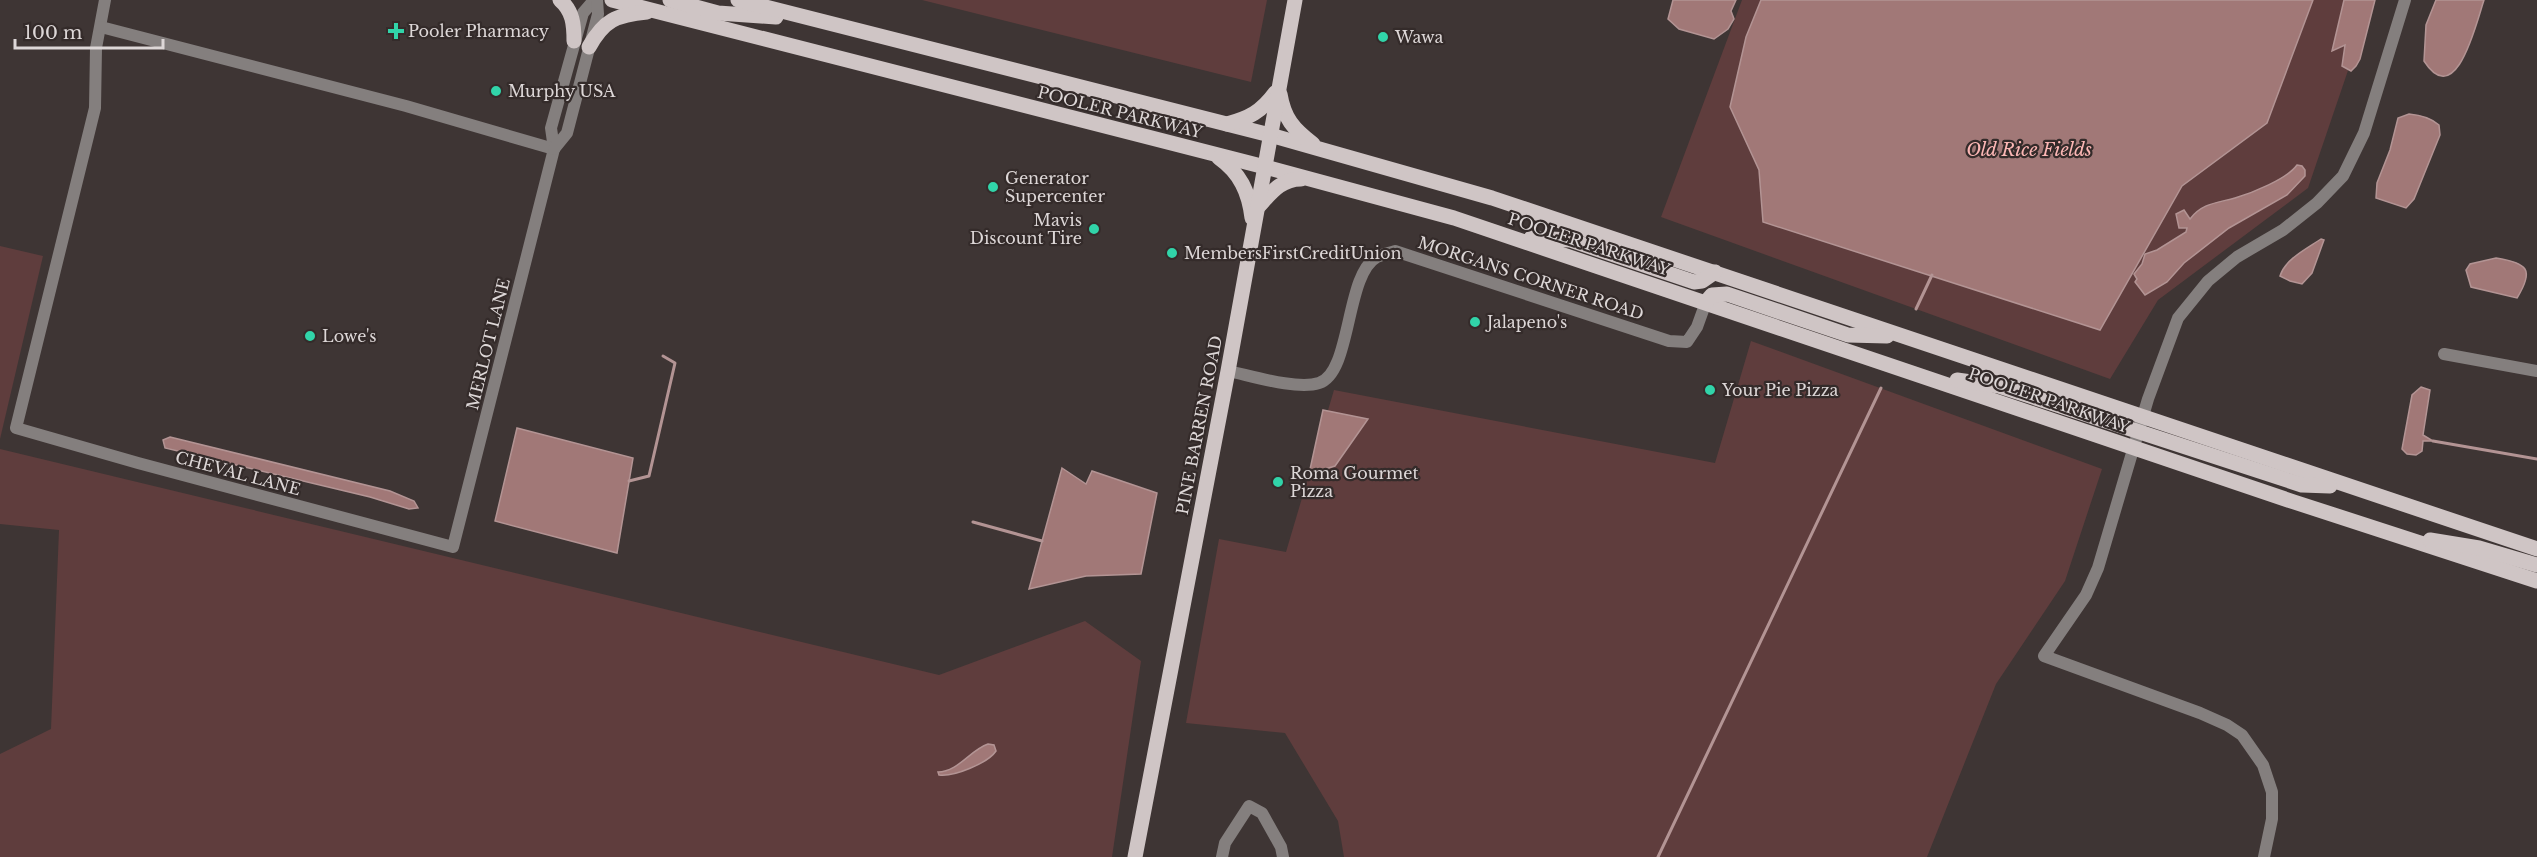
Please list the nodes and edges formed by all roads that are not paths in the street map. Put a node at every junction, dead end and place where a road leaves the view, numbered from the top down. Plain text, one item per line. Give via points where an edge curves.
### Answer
1 (105, 0) edge
2 (560, 0) edge
3 (595, 0) edge
4 (612, 0) edge
5 (670, 0) edge
6 (738, 0) edge
7 (1295, 0) edge
8 (2405, 0) edge
9 (657, 12) junction
10 (815, 20) junction
11 (100, 27) junction
12 (574, 41) junction
13 (589, 47) junction
14 (1278, 88) junction
15 (1227, 124) junction
16 (1270, 135) junction
17 (554, 148) junction
18 (1318, 148) junction
19 (1214, 154) junction
20 (1265, 167) junction
21 (1310, 179) junction
22 (1258, 207) junction
23 (1254, 229) junction
24 (1510, 236) junction
25 (1715, 272) junction
26 (1706, 302) junction
27 (1905, 337) junction
28 (2444, 354) dead end
29 (1228, 371) junction
30 (2537, 371) edge
31 (1926, 377) junction
32 (2140, 424) junction
33 (2132, 448) junction
34 (2400, 537) junction
35 (453, 547) joint
36 (2537, 549) edge
37 (2537, 566) edge
38 (2537, 581) edge
39 (1135, 857) edge
40 (1222, 857) edge
41 (1283, 857) edge
42 (2264, 857) edge

1 - 11 street
2 - 12 main road via 574,21
3 - 12 street, MERLOT LANE via 583,13
3 - 13 street, MERLOT LANE via 598,14
4 - 9 main road, POOLER PARKWAY
5 - 10 main road via 718,13
6 - 10 main road, POOLER PARKWAY
7 - 14 main road, PINE BARREN ROAD
8 - 32 street via 2364,133 2343,176 2283,230 2237,257 2208,281 2178,318
9 - 13 main road via 615,19 600,28
9 - 19 main road, POOLER PARKWAY
10 - 15 main road, POOLER PARKWAY
11 - 17 street
11 - 35 street, CHEVAL LANE via 95,108 16,428
12 - 17 street, MERLOT LANE via 550,128
13 - 17 street, MERLOT LANE via 567,133
14 - 15 main road via 1256,114
14 - 16 main road, PINE BARREN ROAD
14 - 18 main road via 1286,118 1294,130
15 - 16 main road, POOLER PARKWAY
16 - 18 main road, POOLER PARKWAY
16 - 20 main road, PINE BARREN ROAD
17 - 35 street, MERLOT LANE
18 - 25 main road, POOLER PARKWAY via 1492,198
19 - 20 main road, POOLER PARKWAY
19 - 23 main road via 1240,177 1251,205
20 - 21 main road, POOLER PARKWAY
20 - 22 main road, PINE BARREN ROAD
21 - 22 main road via 1282,183
21 - 24 main road, POOLER PARKWAY
22 - 23 main road, PINE BARREN ROAD
23 - 29 main road, PINE BARREN ROAD
24 - 25 main road via 1570,240 1694,282
24 - 26 main road, POOLER PARKWAY
25 - 27 main road, POOLER PARKWAY
26 - 27 main road via 1712,295 1726,294 1848,335
26 - 29 street, MORGANS CORNER ROAD via 1687,342 1669,341 1395,251 1376,257 1363,272 1335,370 1321,383 1305,385
26 - 31 main road, POOLER PARKWAY
27 - 32 main road, POOLER PARKWAY
28 - 30 street
29 - 39 main road, PINE BARREN ROAD
31 - 32 main road via 1998,386
31 - 33 main road, POOLER PARKWAY
32 - 33 street
32 - 36 main road via 2302,485 2351,488
33 - 34 main road, POOLER PARKWAY
33 - 42 street via 2092,583 2044,656 2200,713 2242,735 2263,765 2272,792 2272,819
34 - 37 main road via 2454,543
34 - 38 main road, POOLER PARKWAY
40 - 41 street via 1225,843 1249,806 1262,813

